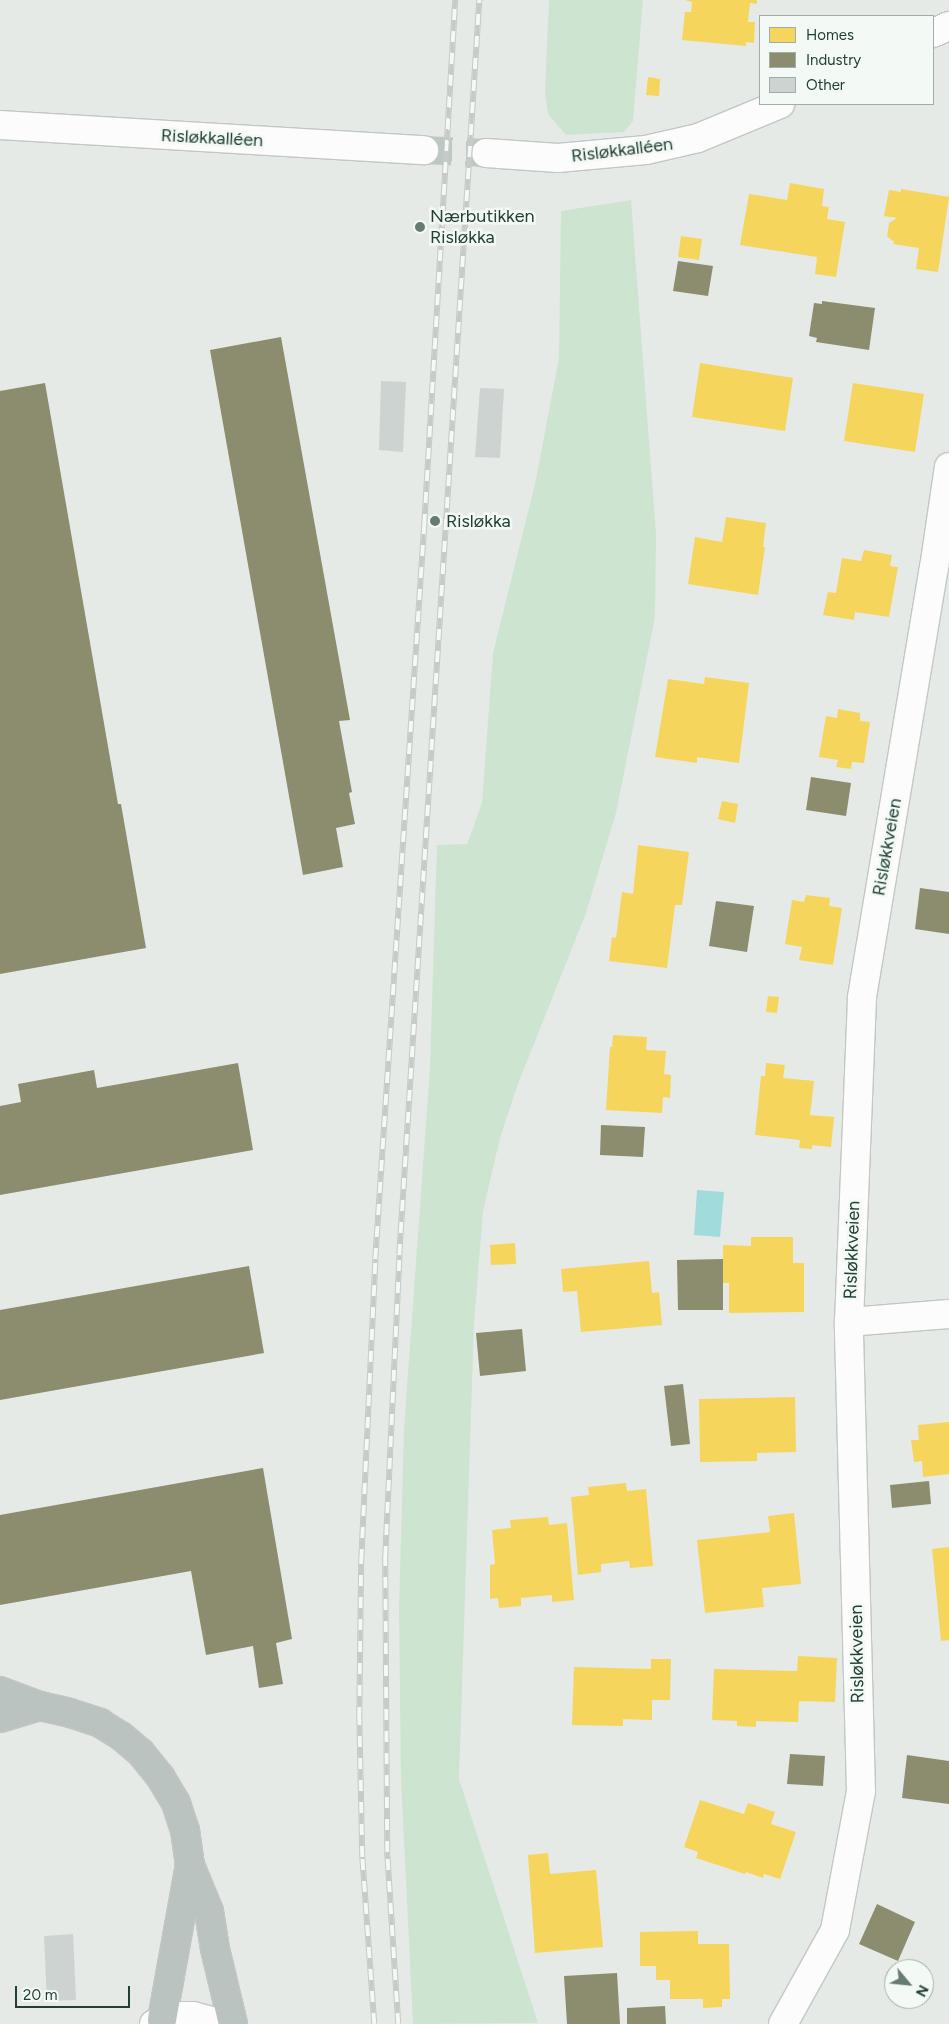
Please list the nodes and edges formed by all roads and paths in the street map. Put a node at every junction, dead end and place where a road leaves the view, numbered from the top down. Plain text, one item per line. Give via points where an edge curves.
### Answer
1 (949, 26) edge
2 (934, 33) edge
3 (778, 105) edge
4 (0, 125) edge
5 (424, 150) tunnel mouth
6 (486, 153) tunnel mouth
7 (949, 466) edge
8 (949, 1314) edge
9 (849, 1322) junction
10 (0, 1691) edge
11 (40, 1706) junction
12 (0, 1718) edge
13 (190, 1865) junction
14 (158, 2022) edge
15 (223, 2024) edge
16 (233, 2024) edge
17 (783, 2024) edge

1 - 2 street
3 - 6 street, Risløkkalléen via 698,138 646,150 558,158
4 - 5 street, Risløkkalléen
7 - 9 street, Risløkkveien via 862,997
8 - 9 street
9 - 17 street, Risløkkveien via 861,1791 835,1930
10 - 11 highway
11 - 12 highway
11 - 13 highway via 100,1723 141,1753 162,1778 176,1803 185,1830
13 - 14 highway
13 - 16 highway via 209,1912
14 - 15 street via 193,2016

